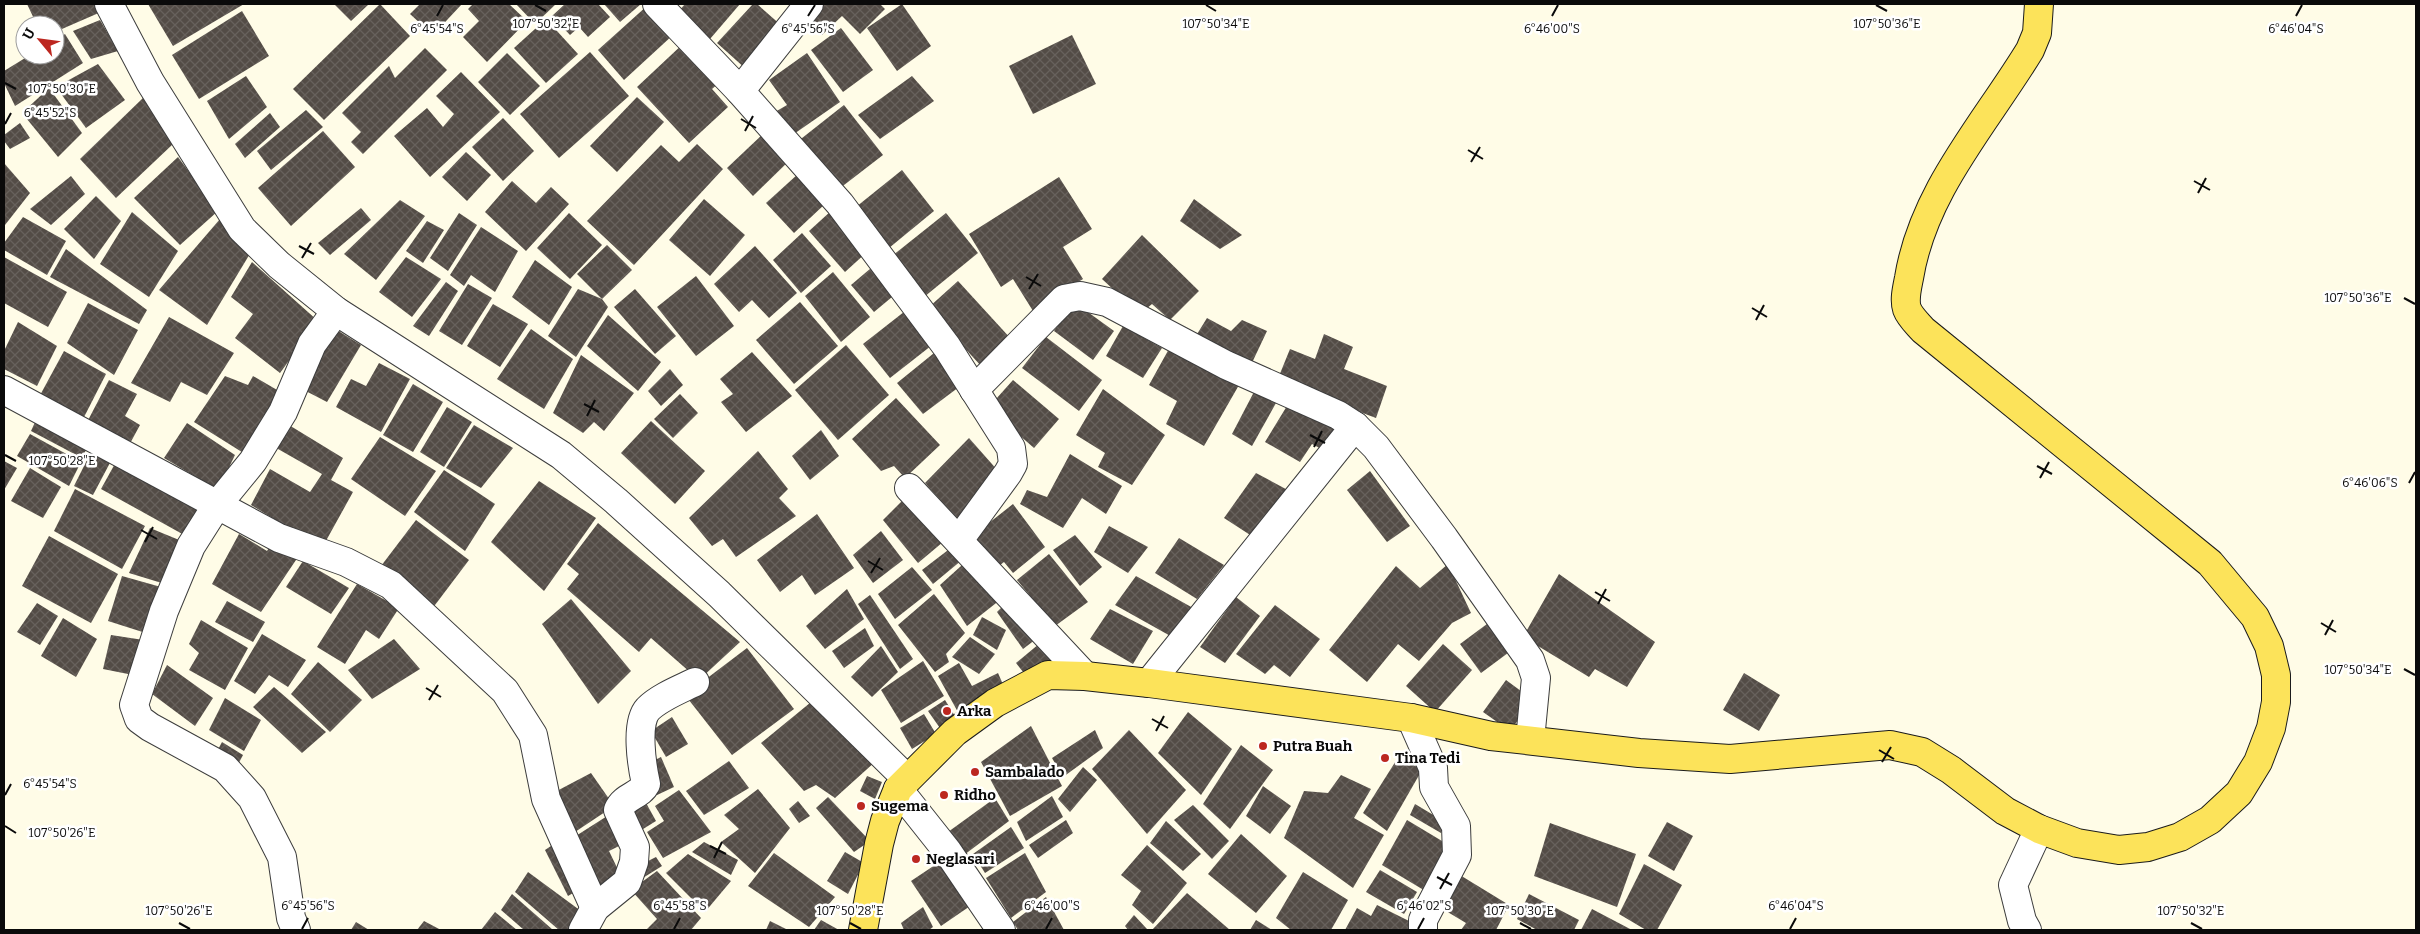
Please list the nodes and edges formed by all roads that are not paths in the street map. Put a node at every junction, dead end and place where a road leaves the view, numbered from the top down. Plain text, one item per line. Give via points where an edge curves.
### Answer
1 (110, 4) edge
2 (657, 4) edge
3 (809, 4) edge
4 (2039, 4) edge
5 (740, 91) junction
6 (336, 310) junction
7 (4, 390) edge
8 (974, 390) junction
9 (1355, 426) junction
10 (909, 488) dead end
11 (217, 504) junction
12 (959, 540) junction
13 (1085, 676) junction
14 (696, 682) dead end
15 (1149, 684) junction
16 (1411, 718) junction
17 (1530, 740) junction
18 (903, 784) junction
19 (2039, 829) junction
20 (589, 919) edge
21 (296, 930) edge
22 (863, 930) edge
23 (1001, 930) edge
24 (1423, 930) edge
25 (2027, 930) edge

1 - 6 street via 150,82 242,229 279,265
2 - 5 street
3 - 5 street
4 - 19 main road via 2036,33 2030,50 1940,188 1915,246 1906,307 1923,330 2210,563 2259,624 2269,646 2276,675 2276,702 2272,728 2258,762 2239,793 2210,820 2180,838 2148,847 2118,850 2077,843
5 - 8 street via 840,204 947,347
6 - 11 street via 312,344 284,412 253,461
6 - 18 street via 561,454 719,594
7 - 11 street
8 - 9 street via 1064,299 1080,296 1107,302 1210,357 1338,415
8 - 12 street via 1011,448 1013,464
9 - 15 street
9 - 17 street via 1376,447 1439,530 1530,660 1536,678
10 - 12 street
11 - 20 street via 279,538 346,562 391,585 505,691 533,735 546,800
11 - 21 street via 191,546 164,611 134,705 139,719 225,768 252,798 282,856 291,918
12 - 13 street
13 - 15 main road
13 - 18 main road via 1048,675 995,703 955,732
14 - 20 street via 656,703 644,714 641,726 646,784 626,799 618,810 635,847 634,862 627,882
15 - 16 main road
16 - 17 main road via 1491,736
16 - 24 street via 1433,768 1434,787 1456,826 1457,855 1423,920
17 - 19 main road via 1639,753 1730,759 1890,745 1922,752 2005,811
18 - 22 main road via 885,821
18 - 23 street
19 - 25 street via 2013,885

